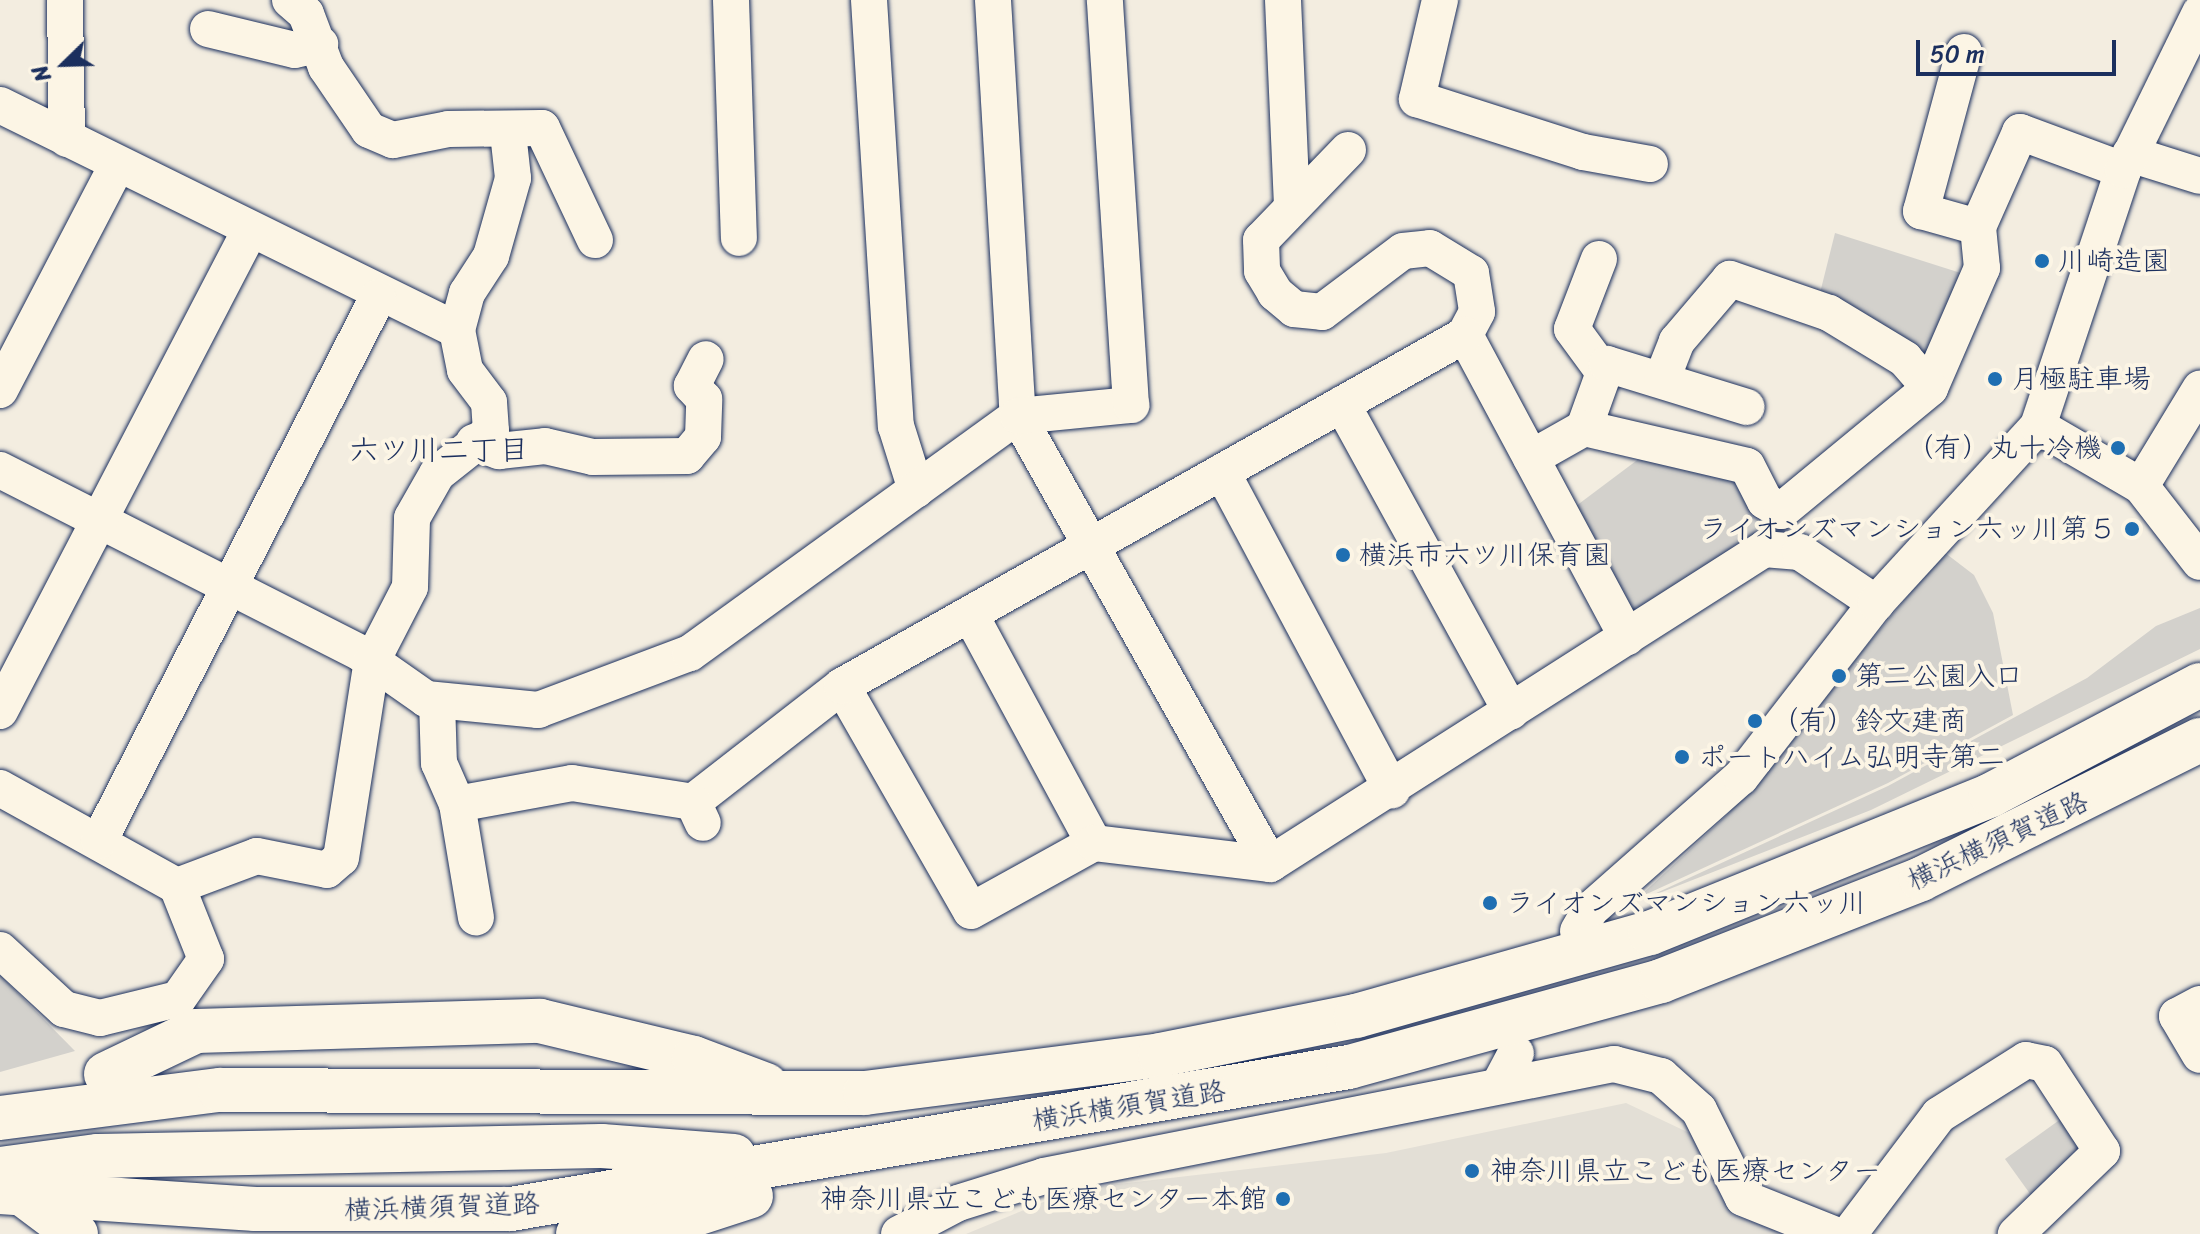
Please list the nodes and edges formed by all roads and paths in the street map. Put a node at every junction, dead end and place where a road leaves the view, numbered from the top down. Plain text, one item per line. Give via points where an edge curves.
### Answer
1 (65, 0) edge
2 (290, 0) edge
3 (731, 0) edge
4 (869, 0) edge
5 (993, 0) edge
6 (1105, 0) edge
7 (1283, 0) edge
8 (1440, 0) edge
9 (2200, 13) edge
10 (208, 29) dead end
11 (320, 44) junction
12 (1964, 52) dead end
13 (0, 105) edge
14 (508, 133) junction
15 (67, 139) junction
16 (1348, 150) dead end
17 (2126, 162) junction
18 (1650, 164) dead end
19 (117, 165) junction
20 (2200, 176) edge
21 (1292, 205) junction
22 (1978, 227) junction
23 (249, 232) junction
24 (739, 238) dead end
25 (595, 240) dead end
26 (1599, 259) dead end
27 (378, 297) junction
28 (457, 330) junction
29 (1465, 335) junction
30 (706, 359) dead end
31 (1602, 370) junction
32 (1662, 379) junction
33 (1930, 388) junction
34 (2200, 389) edge
35 (0, 390) edge
36 (1342, 404) junction
37 (1747, 407) dead end
38 (1018, 416) junction
39 (2038, 426) junction
40 (1584, 428) junction
41 (474, 442) junction
42 (1531, 458) junction
43 (0, 470) edge
44 (1222, 472) junction
45 (2141, 486) junction
46 (916, 490) junction
47 (101, 521) junction
48 (1782, 529) junction
49 (1092, 546) junction
50 (2200, 562) edge
51 (231, 587) junction
52 (1876, 603) junction
53 (970, 614) junction
54 (1627, 637) junction
55 (372, 661) junction
56 (2200, 685) edge
57 (842, 686) junction
58 (437, 701) junction
59 (0, 711) edge
60 (1511, 712) junction
61 (2200, 740) edge
62 (0, 788) edge
63 (1392, 790) junction
64 (457, 804) junction
65 (99, 841) junction
66 (1094, 843) junction
67 (1270, 864) junction
68 (177, 886) junction
69 (476, 917) dead end
70 (1578, 931) dead end
71 (0, 950) edge
72 (2200, 1004) edge
73 (1516, 1053) dead end
74 (2200, 1055) edge
75 (106, 1074) junction
76 (625, 1074) junction
77 (1499, 1085) junction
78 (0, 1095) edge
79 (794, 1096) junction
80 (725, 1100) junction
81 (0, 1107) edge
82 (0, 1118) edge
83 (143, 1155) junction
84 (629, 1172) junction
85 (750, 1189) edge
86 (29, 1190) edge
87 (658, 1231) edge
88 (342, 1234) edge
89 (374, 1234) edge
90 (578, 1234) edge
91 (899, 1234) edge
92 (1833, 1234) edge
93 (1849, 1234) edge
94 (2016, 1234) edge

1 - 15 street
2 - 11 street via 306,14
3 - 24 street
4 - 46 street via 896,426
5 - 38 street
6 - 38 street via 1131,405
7 - 21 street
8 - 18 street via 1417,99 1583,152
9 - 17 street
10 - 11 street via 295,50
11 - 14 street via 353,116 369,130 393,140 448,129
12 - 22 street via 1921,211
13 - 15 street
14 - 25 street via 548,133
14 - 28 street via 513,178 491,256 467,293
15 - 19 street
16 - 21 street
17 - 20 street
17 - 22 street via 2020,132
17 - 39 street
19 - 23 street
19 - 35 street
21 - 29 street via 1261,240 1262,271 1294,309 1322,312 1403,251 1430,248 1454,258 1478,290
22 - 33 street via 1982,268
23 - 27 street
23 - 47 street
26 - 31 street via 1572,329
27 - 28 street
27 - 51 street
28 - 41 street via 465,370 489,402 491,431
29 - 36 street
29 - 42 street
30 - 41 street via 692,386 704,399 703,437 687,456 593,457 545,446 499,451
31 - 32 street via 1607,364
31 - 40 street
32 - 33 street via 1677,341 1730,279 1829,313 1905,359
32 - 37 street
33 - 48 street
34 - 45 street
36 - 44 street
36 - 60 street
38 - 46 street
38 - 49 street
39 - 45 street
39 - 52 street
40 - 42 street
40 - 48 street via 1747,466
41 - 55 street via 437,474 412,518 410,587
42 - 54 street
43 - 47 street
44 - 49 street
44 - 63 street
45 - 50 street
46 - 58 street via 690,653 538,710
47 - 51 street
47 - 59 street
48 - 52 street
48 - 54 street via 1764,549
49 - 53 street
49 - 67 street
51 - 55 street
51 - 65 street
52 - 70 street via 1761,756 1696,822 1590,910
53 - 57 street
53 - 66 street
54 - 60 street
55 - 58 street
55 - 68 street via 341,858 327,870 257,856
56 - 79 highway, 横浜横須賀道路 via 1991,795 1650,933 1356,1016 1175,1052 986,1081
57 - 64 street via 698,812 572,783
57 - 66 street via 971,911
58 - 64 street via 439,763
60 - 63 street
61 - 85 highway, 横浜横須賀道路 via 1921,879 1661,981 1349,1067
62 - 65 street
63 - 67 street
64 - 69 street
65 - 68 street
66 - 67 street
68 - 71 street via 206,959 178,999 100,1018 64,1009
72 - 74 street via 2177,1016
73 - 77 street
75 - 76 highway via 176,1061 363,1048 549,1052
75 - 78 highway
75 - 79 highway via 196,1031 540,1021 694,1058
76 - 80 highway
76 - 81 highway via 365,1069 139,1082
77 - 91 street via 1044,1176 958,1203
77 - 92 street via 1636,1064 1699,1110 1743,1198
79 - 80 highway, 横浜横須賀道路
80 - 82 highway, 横浜横須賀道路 via 220,1090
80 - 83 highway via 659,1118 189,1135
80 - 86 highway via 186,1116
83 - 85 highway via 602,1146
83 - 86 highway
84 - 85 highway
84 - 86 highway
84 - 86 highway via 43,1175
85 - 86 highway, 横浜横須賀道路 via 511,1209 255,1209
85 - 87 highway
85 - 89 highway via 568,1219
86 - 88 highway
87 - 90 highway
93 - 94 street via 1939,1115 2026,1060 2045,1064 2102,1151

